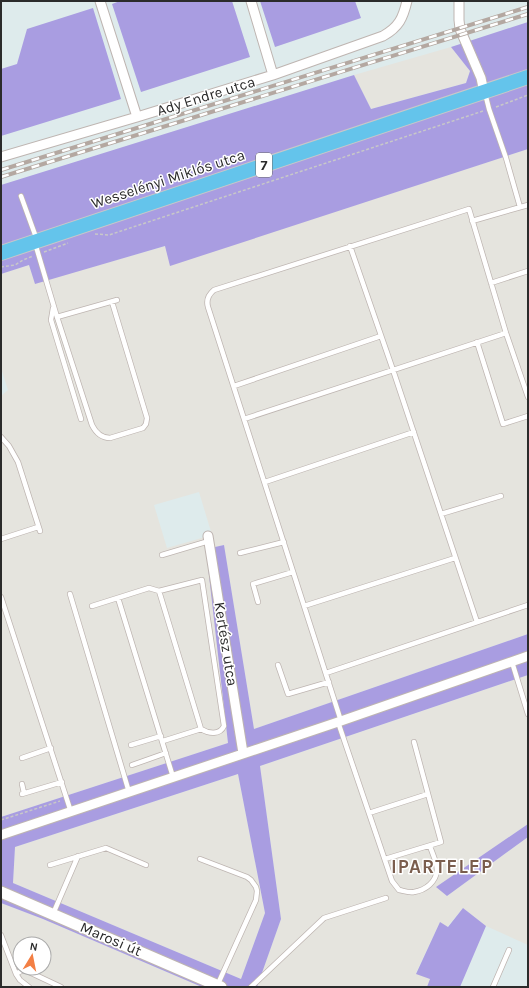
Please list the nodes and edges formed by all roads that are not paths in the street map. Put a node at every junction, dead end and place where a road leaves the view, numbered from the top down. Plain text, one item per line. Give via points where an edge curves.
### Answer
1 (100, 1) edge
2 (251, 1) edge
3 (406, 1) edge
4 (459, 1) edge
5 (273, 75) junction
6 (528, 77) edge
7 (484, 92) junction
8 (137, 117) junction
9 (1, 157) edge
10 (21, 196) dead end
11 (528, 205) edge
12 (520, 207) junction
13 (472, 221) junction
14 (36, 245) junction
15 (350, 246) junction
16 (1, 253) edge
17 (528, 271) edge
18 (491, 282) junction
19 (54, 306) junction
20 (57, 317) junction
21 (506, 333) junction
22 (381, 336) junction
23 (477, 342) junction
24 (393, 370) junction
25 (234, 386) junction
26 (528, 397) edge
27 (528, 416) edge
28 (244, 418) junction
29 (82, 419) dead end
30 (414, 432) junction
31 (1, 437) edge
32 (264, 482) junction
33 (501, 496) dead end
34 (441, 514) junction
35 (209, 538) joint
36 (1, 539) edge
37 (284, 542) junction
38 (240, 553) dead end
39 (162, 555) dead end
40 (455, 558) junction
41 (294, 572) junction
42 (159, 591) junction
43 (70, 594) dead end
44 (1, 597) edge
45 (118, 598) junction
46 (258, 602) dead end
47 (528, 605) edge
48 (92, 606) dead end
49 (304, 606) junction
50 (477, 622) junction
51 (528, 656) edge
52 (512, 662) junction
53 (278, 665) dead end
54 (326, 673) junction
55 (329, 682) junction
56 (528, 714) edge
57 (340, 721) junction
58 (201, 729) junction
59 (161, 736) junction
60 (162, 741) junction
61 (414, 742) dead end
62 (131, 745) dead end
63 (51, 748) junction
64 (243, 753) junction
65 (166, 754) junction
66 (22, 758) dead end
67 (132, 765) dead end
68 (173, 777) junction
69 (62, 782) junction
70 (22, 784) dead end
71 (129, 792) junction
72 (428, 794) junction
73 (71, 812) junction
74 (369, 813) junction
75 (1, 835) edge
76 (430, 846) junction
77 (78, 856) junction
78 (200, 859) dead end
79 (384, 859) junction
80 (50, 865) dead end
81 (146, 865) dead end
82 (1, 888) edge
83 (1, 892) edge
84 (386, 898) dead end
85 (20, 900) junction
86 (54, 914) junction
87 (1, 936) edge
88 (509, 950) dead end
89 (12, 964) edge
90 (17, 976) edge
91 (38, 976) edge
92 (212, 985) edge
93 (29, 987) edge
94 (61, 987) edge
95 (251, 987) edge
96 (493, 987) edge

1 - 8 street
2 - 5 street
3 - 5 street, Ady Endre utca via 402,18 395,28 383,36
4 - 7 street via 460,29 481,78
5 - 8 street, Ady Endre utca
6 - 7 main road, Wesselényi Miklós utca / 7
7 - 12 lane
7 - 14 main road, Wesselényi Miklós utca / 7
8 - 9 street, Ady Endre utca
10 - 14 lane
11 - 12 lane
12 - 13 lane
13 - 15 lane via 469,209
13 - 18 lane
14 - 16 main road, Wesselényi Miklós utca / 7
14 - 19 lane
15 - 22 lane
15 - 25 lane via 210,293 207,301
17 - 18 lane
18 - 21 lane
19 - 20 lane
19 - 29 lane via 51,320
20 - 20 lane via 97,434 110,438 143,428 147,418 114,301
21 - 23 lane
21 - 26 lane
22 - 24 lane
22 - 25 lane
23 - 24 lane
23 - 27 lane via 503,424
24 - 28 lane
24 - 30 lane
25 - 28 lane
28 - 32 lane
30 - 32 lane
30 - 34 lane
31 - 36 lane via 18,462 39,529
32 - 37 lane
33 - 34 lane
34 - 40 lane
35 - 39 lane
35 - 64 street, Kertész utca
37 - 38 lane
37 - 41 lane
40 - 49 lane
40 - 50 lane
41 - 46 lane via 253,584
41 - 49 lane
42 - 45 lane via 149,588
42 - 58 lane
42 - 58 lane via 202,580 224,726 216,732
43 - 71 lane
44 - 63 lane
45 - 48 lane
45 - 59 lane
47 - 50 lane
49 - 54 lane
50 - 54 lane
51 - 52 street
52 - 56 lane
52 - 57 street
53 - 55 lane via 288,694
54 - 55 lane
55 - 57 lane
57 - 64 street
57 - 74 lane
58 - 60 lane
59 - 60 lane
59 - 62 lane
60 - 65 lane
61 - 72 lane
63 - 66 lane
63 - 69 lane
64 - 68 street
65 - 67 lane
65 - 68 lane
68 - 71 street
69 - 70 lane via 23,793
69 - 73 lane
71 - 73 street
72 - 74 lane
72 - 76 lane via 441,842
73 - 75 street
74 - 79 lane
76 - 79 lane
76 - 79 lane via 436,867 434,880 426,888 418,891 399,890 392,881
77 - 80 lane
77 - 81 lane via 106,848
77 - 86 lane
78 - 92 lane via 247,877 254,883 257,891 256,900
82 - 85 street
83 - 85 street, Marosi út
84 - 95 lane via 324,918
85 - 86 street, Marosi út
86 - 92 street, Marosi út
87 - 89 lane
88 - 96 lane
90 - 93 lane
91 - 94 lane

